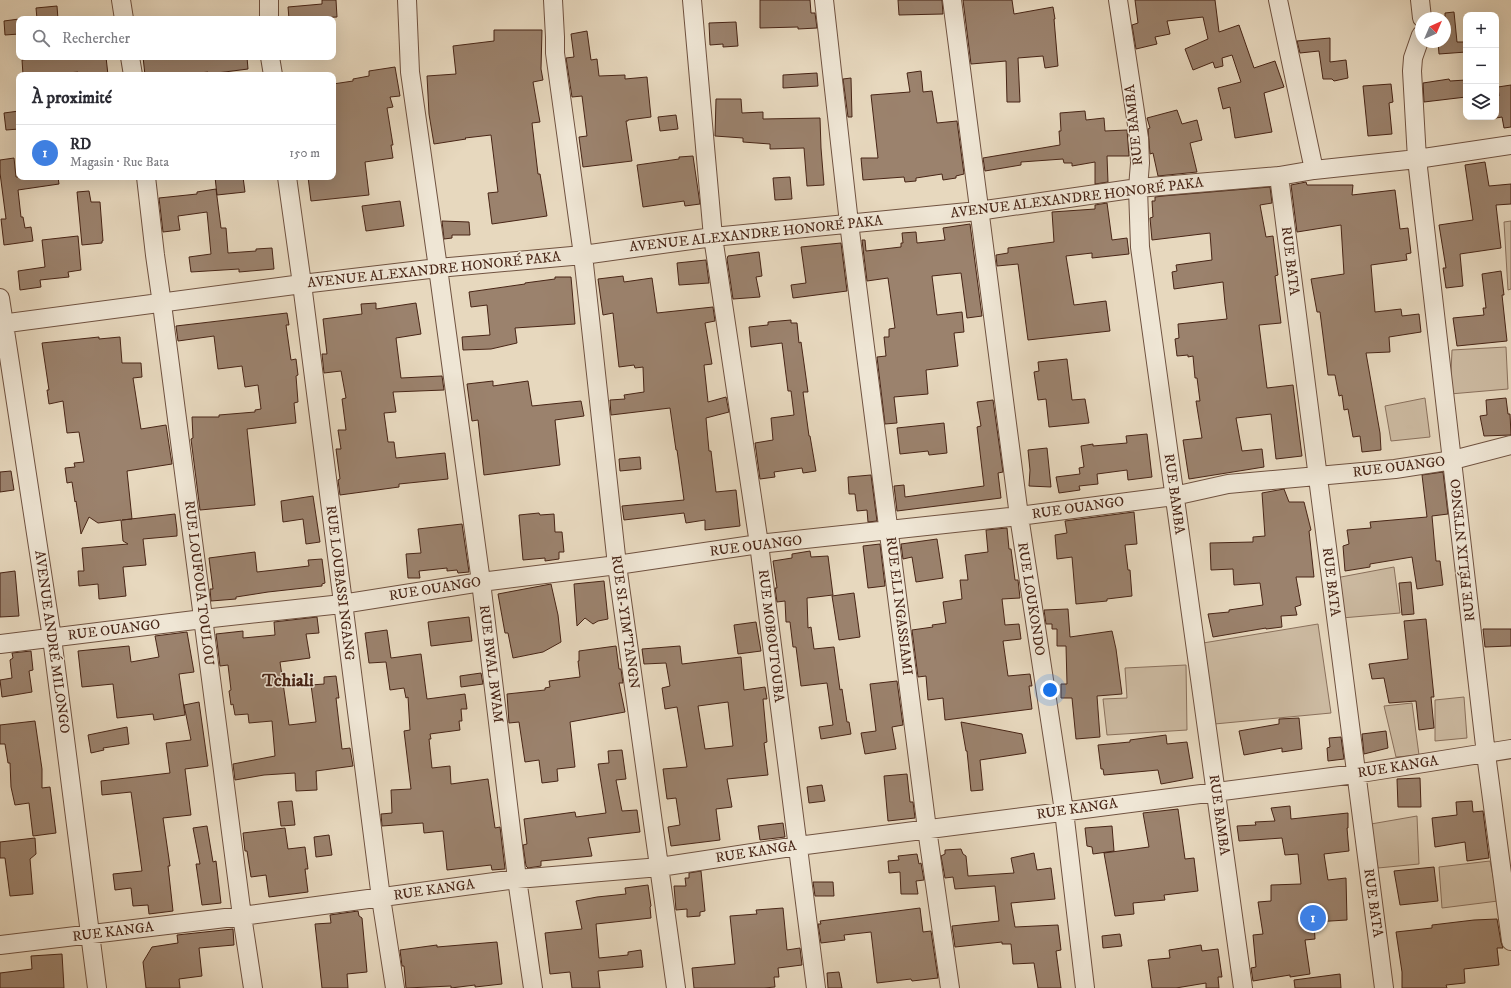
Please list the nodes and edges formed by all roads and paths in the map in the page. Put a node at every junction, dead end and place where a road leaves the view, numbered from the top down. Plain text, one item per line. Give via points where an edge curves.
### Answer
1 (121, 0) edge
2 (269, 0) edge
3 (407, 0) edge
4 (553, 0) edge
5 (692, 0) edge
6 (824, 0) edge
7 (952, 0) edge
8 (1118, 0) edge
9 (1278, 0) edge
10 (1420, 0) edge
11 (1421, 12) edge
12 (124, 16) edge
13 (269, 16) edge
14 (1416, 48) edge
15 (130, 60) edge
16 (270, 60) edge
17 (132, 72) edge
18 (272, 72) edge
19 (1511, 145) edge
20 (1417, 159) junction
21 (1314, 170) junction
22 (1279, 176) junction
23 (146, 180) edge
24 (287, 180) edge
25 (1138, 188) junction
26 (978, 210) junction
27 (849, 223) junction
28 (713, 237) junction
29 (583, 255) junction
30 (438, 268) junction
31 (302, 284) junction
32 (0, 298) edge
33 (162, 304) junction
34 (2, 324) edge
35 (1511, 444) edge
36 (1453, 460) junction
37 (1317, 477) junction
38 (1174, 496) junction
39 (1019, 516) junction
40 (889, 530) junction
41 (759, 544) junction
42 (617, 565) junction
43 (480, 582) junction
44 (342, 604) junction
45 (203, 618) junction
46 (52, 638) junction
47 (0, 644) edge
48 (1511, 749) edge
49 (1486, 754) junction
50 (1355, 774) junction
51 (1216, 791) junction
52 (1064, 811) junction
53 (927, 829) junction
54 (798, 846) junction
55 (660, 867) junction
56 (517, 879) junction
57 (381, 898) junction
58 (242, 916) junction
59 (90, 934) junction
60 (1511, 941) edge
61 (0, 945) edge
62 (97, 988) edge
63 (253, 988) edge
64 (395, 988) edge
65 (533, 988) edge
66 (676, 988) edge
67 (816, 988) edge
68 (950, 988) edge
69 (1085, 988) edge
70 (1243, 988) edge
71 (1384, 988) edge

1 - 12 street
2 - 13 street
3 - 30 street, RUE BWAL BWAM via 410,72
4 - 29 street, RUE SI-YIM'TANGN via 556,37 554,53
5 - 28 street, RUE MOBOUTOUBA
6 - 27 street, RUE ELI NGASSIAMI
7 - 26 street, RUE LOUKONDO
8 - 25 street, RUE BAMBA via 1139,138
9 - 21 street
10 - 11 street
14 - 20 street, RUE FÉLIX NTENGO via 1412,71
15 - 17 street
16 - 18 street
19 - 20 street, AVENUE ALEXANDRE HONORÉ PAKA
20 - 21 street, AVENUE ALEXANDRE HONORÉ PAKA
20 - 36 street, RUE FÉLIX NTENGO
21 - 22 street, AVENUE ALEXANDRE HONORÉ PAKA
22 - 25 street, AVENUE ALEXANDRE HONORÉ PAKA
22 - 37 street, RUE BATA
23 - 33 street, RUE LOUFOUA TOULOU
24 - 31 street, RUE LOUBASSI NGANG
25 - 26 street, AVENUE ALEXANDRE HONORÉ PAKA
25 - 38 street, RUE BAMBA via 1140,247
26 - 27 street, AVENUE ALEXANDRE HONORÉ PAKA
26 - 39 street, RUE LOUKONDO
27 - 28 street, AVENUE ALEXANDRE HONORÉ PAKA
27 - 40 street, RUE ELI NGASSIAMI
28 - 29 street, AVENUE ALEXANDRE HONORÉ PAKA
28 - 41 street, RUE MOBOUTOUBA
29 - 30 street, AVENUE ALEXANDRE HONORÉ PAKA
29 - 42 street, RUE SI-YIM'TANGN
30 - 31 street, AVENUE ALEXANDRE HONORÉ PAKA
30 - 43 street, RUE BWAL BWAM
31 - 33 street, AVENUE ALEXANDRE HONORÉ PAKA
31 - 44 street, RUE LOUBASSI NGANG
32 - 34 street, AVENUE ANDRÉ MILONGO
33 - 34 street, AVENUE ALEXANDRE HONORÉ PAKA
33 - 45 street, RUE LOUFOUA TOULOU
34 - 46 street, AVENUE ANDRÉ MILONGO
35 - 36 street, RUE OUANGO
36 - 37 street, RUE OUANGO
36 - 49 street, RUE FÉLIX NTENGO
37 - 38 street, RUE OUANGO via 1228,484
37 - 50 street, RUE BATA
38 - 39 street, RUE OUANGO
38 - 51 street, RUE BAMBA
39 - 40 street, RUE OUANGO
39 - 52 street, RUE LOUKONDO
40 - 41 street, RUE OUANGO
40 - 53 street, RUE ELI NGASSIAMI
41 - 42 street, RUE OUANGO
41 - 54 street, RUE MOBOUTOUBA
42 - 43 street, RUE OUANGO
42 - 55 street, RUE SI-YIM'TANGN
43 - 44 street, RUE OUANGO
43 - 56 street, RUE BWAL BWAM
44 - 45 street, RUE OUANGO
44 - 57 street, RUE LOUBASSI NGANG
45 - 46 street, RUE OUANGO
45 - 58 street, RUE LOUFOUA TOULOU
46 - 47 street, RUE OUANGO
46 - 59 street, AVENUE ANDRÉ MILONGO
48 - 49 street, RUE KANGA
49 - 50 street, RUE KANGA
49 - 60 street, RUE FÉLIX NTENGO
50 - 51 street, RUE KANGA
50 - 71 street, RUE BATA
51 - 52 street, RUE KANGA
51 - 70 street, RUE BAMBA
52 - 53 street, RUE KANGA
52 - 69 street, RUE LOUKONDO
53 - 54 street, RUE KANGA
53 - 68 street, RUE ELI NGASSIAMI
54 - 55 street, RUE KANGA
54 - 67 street, RUE MOBOUTOUBA
55 - 56 street, RUE KANGA
55 - 66 street, RUE SI-YIM'TANGN
56 - 57 street, RUE KANGA
56 - 65 street, RUE BWAL BWAM
57 - 58 street, RUE KANGA
57 - 64 street, RUE LOUBASSI NGANG
58 - 59 street, RUE KANGA
58 - 63 street, RUE LOUFOUA TOULOU
59 - 61 street, RUE KANGA
59 - 62 street, AVENUE ANDRÉ MILONGO

